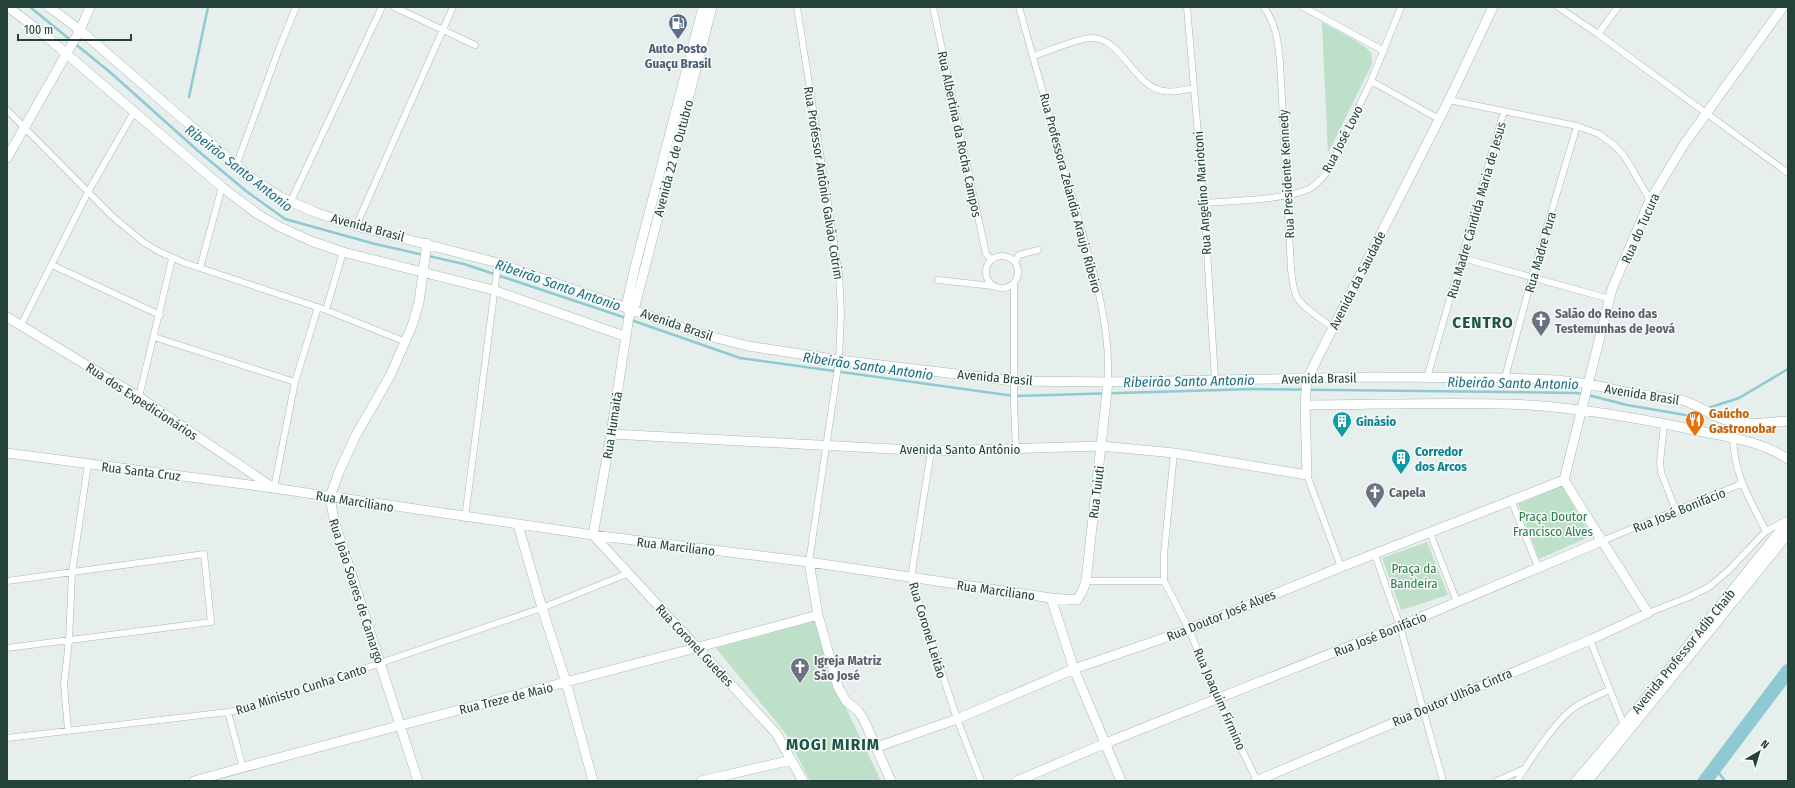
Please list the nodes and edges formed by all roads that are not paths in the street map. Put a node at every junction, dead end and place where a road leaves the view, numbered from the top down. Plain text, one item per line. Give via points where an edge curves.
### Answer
1 (8, 7) edge
2 (49, 7) edge
3 (90, 7) edge
4 (296, 7) edge
5 (382, 7) edge
6 (394, 7) edge
7 (453, 7) edge
8 (703, 7) edge
9 (712, 7) edge
10 (797, 7) edge
11 (933, 7) edge
12 (1019, 7) edge
13 (1187, 7) edge
14 (1264, 7) edge
15 (1303, 7) edge
16 (1401, 7) edge
17 (1493, 7) edge
18 (1558, 7) edge
19 (1618, 7) edge
20 (1783, 7) edge
21 (442, 29) junction
22 (79, 31) junction
23 (1598, 34) junction
24 (475, 45) dead end
25 (67, 51) junction
26 (1384, 51) junction
27 (1034, 56) junction
28 (1371, 82) junction
29 (1194, 88) junction
30 (1449, 100) junction
31 (7, 110) edge
32 (1504, 111) junction
33 (134, 112) junction
34 (1706, 113) junction
35 (1439, 119) junction
36 (1577, 126) junction
37 (24, 127) junction
38 (7, 158) edge
39 (236, 166) junction
40 (1788, 173) edge
41 (222, 187) junction
42 (88, 192) junction
43 (1288, 196) junction
44 (1650, 200) junction
45 (290, 202) junction
46 (1204, 203) junction
47 (356, 226) junction
48 (427, 247) junction
49 (1038, 250) dead end
50 (343, 252) junction
51 (172, 258) junction
52 (1462, 258) junction
53 (991, 259) junction
54 (1015, 262) junction
55 (52, 265) junction
56 (497, 266) junction
57 (200, 268) junction
58 (424, 268) junction
59 (1532, 277) junction
60 (938, 280) dead end
61 (1014, 283) junction
62 (494, 285) junction
63 (994, 286) junction
64 (1610, 299) junction
65 (318, 307) junction
66 (326, 310) junction
67 (629, 312) junction
68 (160, 315) junction
69 (7, 317) edge
70 (21, 325) junction
71 (1332, 327) junction
72 (625, 332) junction
73 (154, 337) junction
74 (406, 342) junction
75 (838, 364) junction
76 (1427, 378) junction
77 (1505, 378) junction
78 (1216, 379) junction
79 (294, 382) junction
80 (1306, 382) junction
81 (1014, 385) junction
82 (1107, 386) junction
83 (1588, 386) junction
84 (139, 398) junction
85 (1305, 402) junction
86 (1583, 408) junction
87 (1788, 421) edge
88 (1664, 424) junction
89 (611, 434) junction
90 (1733, 439) junction
91 (826, 445) junction
92 (1101, 446) junction
93 (1016, 449) junction
94 (931, 451) junction
95 (7, 453) edge
96 (1174, 453) junction
97 (1788, 459) edge
98 (88, 464) junction
99 (1307, 475) junction
100 (1564, 480) junction
101 (1741, 484) junction
102 (274, 488) junction
103 (330, 497) junction
104 (1511, 500) junction
105 (1676, 511) junction
106 (465, 518) junction
107 (1788, 520) edge
108 (518, 525) junction
109 (1766, 531) junction
110 (1430, 533) junction
111 (1788, 534) edge
112 (593, 536) junction
113 (1785, 540) edge
114 (1602, 541) junction
115 (1375, 555) junction
116 (809, 562) junction
117 (1341, 567) junction
118 (1538, 567) junction
119 (72, 573) junction
120 (629, 573) junction
121 (911, 578) junction
122 (1086, 580) junction
123 (7, 581) edge
124 (1164, 581) junction
125 (1051, 598) junction
126 (1077, 600) joint
127 (1456, 602) junction
128 (542, 608) junction
129 (1648, 613) junction
130 (818, 615) junction
131 (1400, 626) junction
132 (1189, 629) junction
133 (69, 640) junction
134 (1590, 640) junction
135 (698, 647) junction
136 (7, 648) edge
137 (380, 664) junction
138 (1074, 669) junction
139 (566, 682) junction
140 (1609, 690) junction
141 (1217, 698) junction
142 (1423, 710) junction
143 (228, 712) junction
144 (957, 719) junction
145 (400, 725) junction
146 (1624, 725) junction
147 (68, 730) junction
148 (7, 738) edge
149 (1106, 743) junction
150 (877, 747) junction
151 (791, 760) junction
152 (242, 768) junction
153 (1524, 769) junction
154 (194, 781) edge
155 (418, 781) edge
156 (593, 781) edge
157 (701, 781) edge
158 (803, 781) edge
159 (891, 781) edge
160 (981, 781) edge
161 (1017, 781) edge
162 (1121, 781) edge
163 (1257, 781) edge
164 (1443, 781) edge
165 (1497, 781) edge
166 (1518, 781) edge
167 (1576, 781) edge
168 (1588, 781) edge

1 - 25 street
2 - 22 street, Avenida Brasil
3 - 22 street
4 - 39 street
5 - 45 street
6 - 21 street
7 - 21 street
8 - 67 street, Avenida 22 de Outubro
9 - 67 street, Avenida 22 de Outubro
10 - 75 street, Rua Professor Antônio Galvão Cotrim via 839,274 841,312
11 - 53 street, Rua Albertina da Rocha Campos via 986,254
12 - 27 street, Rua Professora Zelandia Araujo Ribeiro
13 - 29 street, Rua Angelino Mariotoni
14 - 43 street, Rua Presidente Kennedy via 1272,18 1277,35
15 - 26 street
16 - 26 street, Rua José Lovo
17 - 30 street, Avenida da Saudade
18 - 23 street
19 - 23 street
20 - 34 street, Rua do Tucura
21 - 24 street
21 - 47 street
22 - 25 street
22 - 39 street, Avenida Brasil
23 - 34 street
25 - 33 street
25 - 37 street
26 - 28 street, Rua José Lovo
27 - 29 street via 1092,38 1102,40 1114,48 1152,87 1174,92
27 - 82 street, Rua Professora Zelandia Araujo Ribeiro via 1106,327
28 - 35 street
28 - 43 street, Rua José Lovo via 1329,170 1309,189
29 - 46 street, Rua Angelino Mariotoni
30 - 32 street
30 - 35 street, Avenida da Saudade
31 - 37 street
32 - 36 street
32 - 52 street, Rua Madre Cãndida Maria de Jesus
33 - 41 street
33 - 42 street
34 - 40 street
34 - 44 street, Rua do Tucura
35 - 71 street, Avenida da Saudade
36 - 44 street via 1599,134 1614,145 1625,157
36 - 59 street, Rua Madre Pura
37 - 38 street
37 - 42 street
39 - 45 street, Avenida Brasil
41 - 50 street via 278,226
41 - 57 street
42 - 51 street via 129,231 152,248
42 - 55 street
43 - 46 street, Rua José Lovo
43 - 71 street, Rua Presidente Kennedy via 1294,288 1298,299
44 - 64 street, Rua do Tucura
45 - 47 street, Avenida Brasil
46 - 78 street, Rua Angelino Mariotoni
47 - 48 street, Avenida Brasil
48 - 56 street, Avenida Brasil
48 - 58 street
49 - 54 street via 1019,255
50 - 58 street
50 - 66 street
51 - 57 street
51 - 68 street
52 - 59 street
52 - 76 street, Rua Madre Cãndida Maria de Jesus
53 - 54 street via 1006,256
53 - 63 street via 985,273
54 - 61 street via 1018,273
55 - 68 street
55 - 70 street
56 - 62 street
56 - 67 street, Avenida Brasil
57 - 65 street
58 - 62 street
58 - 74 street via 419,302
59 - 64 street
59 - 77 street, Rua Madre Pura
60 - 63 street
61 - 63 street via 1004,288
61 - 81 street
62 - 72 street
62 - 106 street
64 - 83 street, Rua do Tucura
65 - 66 street
65 - 79 street
66 - 74 street
67 - 72 street, Rua Humaitá
67 - 75 street, Avenida Brasil via 748,346
68 - 73 street
69 - 70 street, Rua dos Expedicionários
70 - 84 street, Rua dos Expedicionários
71 - 80 street, Avenida da Saudade
72 - 89 street, Rua Humaitá
73 - 79 street
73 - 84 street
74 - 103 street via 390,376 356,435
75 - 81 street, Avenida Brasil
75 - 91 street, Rua Professor Antônio Galvão Cotrim
76 - 77 street, Avenida Brasil
76 - 80 street, Avenida Brasil
77 - 83 street, Avenida Brasil via 1556,380
78 - 80 street, Avenida Brasil
78 - 82 street, Avenida Brasil
79 - 102 street
80 - 85 street, Avenida da Saudade
81 - 82 street, Avenida Brasil
81 - 93 street
82 - 92 street, Rua Tuiuti
83 - 86 street, Rua do Tucura
83 - 87 street, Avenida Brasil via 1670,397 1695,404 1714,416 1745,424
84 - 102 street, Rua dos Expedicionários
85 - 86 street, Avenida Brasil
85 - 99 street, Avenida da Saudade
86 - 88 street, Avenida Brasil
86 - 100 street, Rua do Tucura
88 - 90 street, Avenida Brasil
88 - 105 street via 1661,472
89 - 91 street, Avenida Santo Antônio
89 - 112 street, Rua Humaitá
90 - 97 street, Avenida Brasil via 1758,443 1774,449
90 - 101 street via 1734,458
91 - 94 street, Avenida Santo Antônio
91 - 116 street, Rua Professor Antônio Galvão Cotrim
92 - 93 street, Avenida Santo Antônio
92 - 96 street, Avenida Santo Antônio
92 - 122 street, Rua Tuiuti
93 - 94 street, Avenida Santo Antônio
94 - 121 street, Rua Coronel Leitão
95 - 98 street, Rua Santa Cruz
96 - 99 street, Avenida Santo Antônio
96 - 124 street via 1164,554
98 - 102 street, Rua Santa Cruz
98 - 119 street
99 - 117 street, Avenida da Saudade
100 - 104 street, Rua Doutor José Alves
100 - 114 street
101 - 105 street, Rua José Bonifácio
101 - 109 street
102 - 103 street, Rua Marciliano
103 - 106 street, Rua Marciliano
103 - 137 street, Rua João Soares de Camargo via 334,520
104 - 110 street, Rua Doutor José Alves
104 - 118 street
105 - 114 street, Rua José Bonifácio
106 - 108 street, Rua Marciliano
107 - 109 street
107 - 146 street, Avenida Professor Adib Chaib
108 - 112 street, Rua Marciliano
108 - 128 street
109 - 129 street via 1728,571 1709,586
110 - 115 street, Rua Doutor José Alves
110 - 127 street
111 - 113 street, Avenida Professor Adib Chaib
112 - 116 street, Rua Marciliano
112 - 120 street, Rua Coronel Guedes
113 - 168 street, Avenida Professor Adib Chaib
114 - 118 street, Rua José Bonifácio
114 - 129 street
115 - 117 street, Rua Doutor José Alves
115 - 131 street
116 - 121 street, Rua Marciliano
116 - 130 street
117 - 132 street, Rua Doutor José Alves
118 - 127 street, Rua José Bonifácio
119 - 123 street
119 - 133 street
119 - 133 street via 204,554 211,622
120 - 128 street, Rua Ministro Cunha Canto
120 - 135 street, Rua Coronel Guedes
121 - 125 street, Rua Marciliano
121 - 144 street, Rua Coronel Leitão
122 - 124 street
122 - 126 street, Rua Tuiuti
124 - 132 street, Rua Joaquim Firmino
125 - 126 street, Rua Marciliano
125 - 138 street
127 - 131 street, Rua José Bonifácio
128 - 137 street, Rua Ministro Cunha Canto
128 - 139 street
129 - 134 street, Rua Doutor Ulhôa Cintra
130 - 135 street, Rua Treze de Maio
130 - 150 street via 840,691 846,701 858,711
131 - 141 street, Rua José Bonifácio
131 - 142 street
132 - 138 street, Rua Doutor José Alves
132 - 141 street, Rua Joaquim Firmino
133 - 136 street
133 - 147 street via 64,685
134 - 140 street
134 - 142 street, Rua Doutor Ulhôa Cintra
135 - 139 street, Rua Treze de Maio
135 - 151 street, Rua Coronel Guedes via 776,733
137 - 143 street, Rua Ministro Cunha Canto via 248,708
137 - 145 street, Rua João Soares de Camargo
138 - 144 street, Rua Doutor José Alves
138 - 149 street
139 - 145 street, Rua Treze de Maio
139 - 156 street
140 - 146 street
140 - 153 street via 1571,710
141 - 149 street, Rua José Bonifácio
141 - 163 street, Rua Joaquim Firmino
142 - 163 street, Rua Doutor Ulhôa Cintra
142 - 164 street
143 - 147 street, Rua Ministro Cunha Canto
143 - 152 street
144 - 150 street, Rua Doutor José Alves
144 - 160 street, Rua Coronel Leitão
145 - 152 street, Rua Treze de Maio
145 - 155 street, Rua João Soares de Camargo
146 - 167 street, Avenida Professor Adib Chaib
147 - 148 street, Rua Ministro Cunha Canto
149 - 161 street, Rua José Bonifácio
149 - 162 street
150 - 159 street
151 - 157 street
151 - 158 street, Rua Coronel Guedes
152 - 154 street, Rua Treze de Maio
153 - 165 street
153 - 166 street

